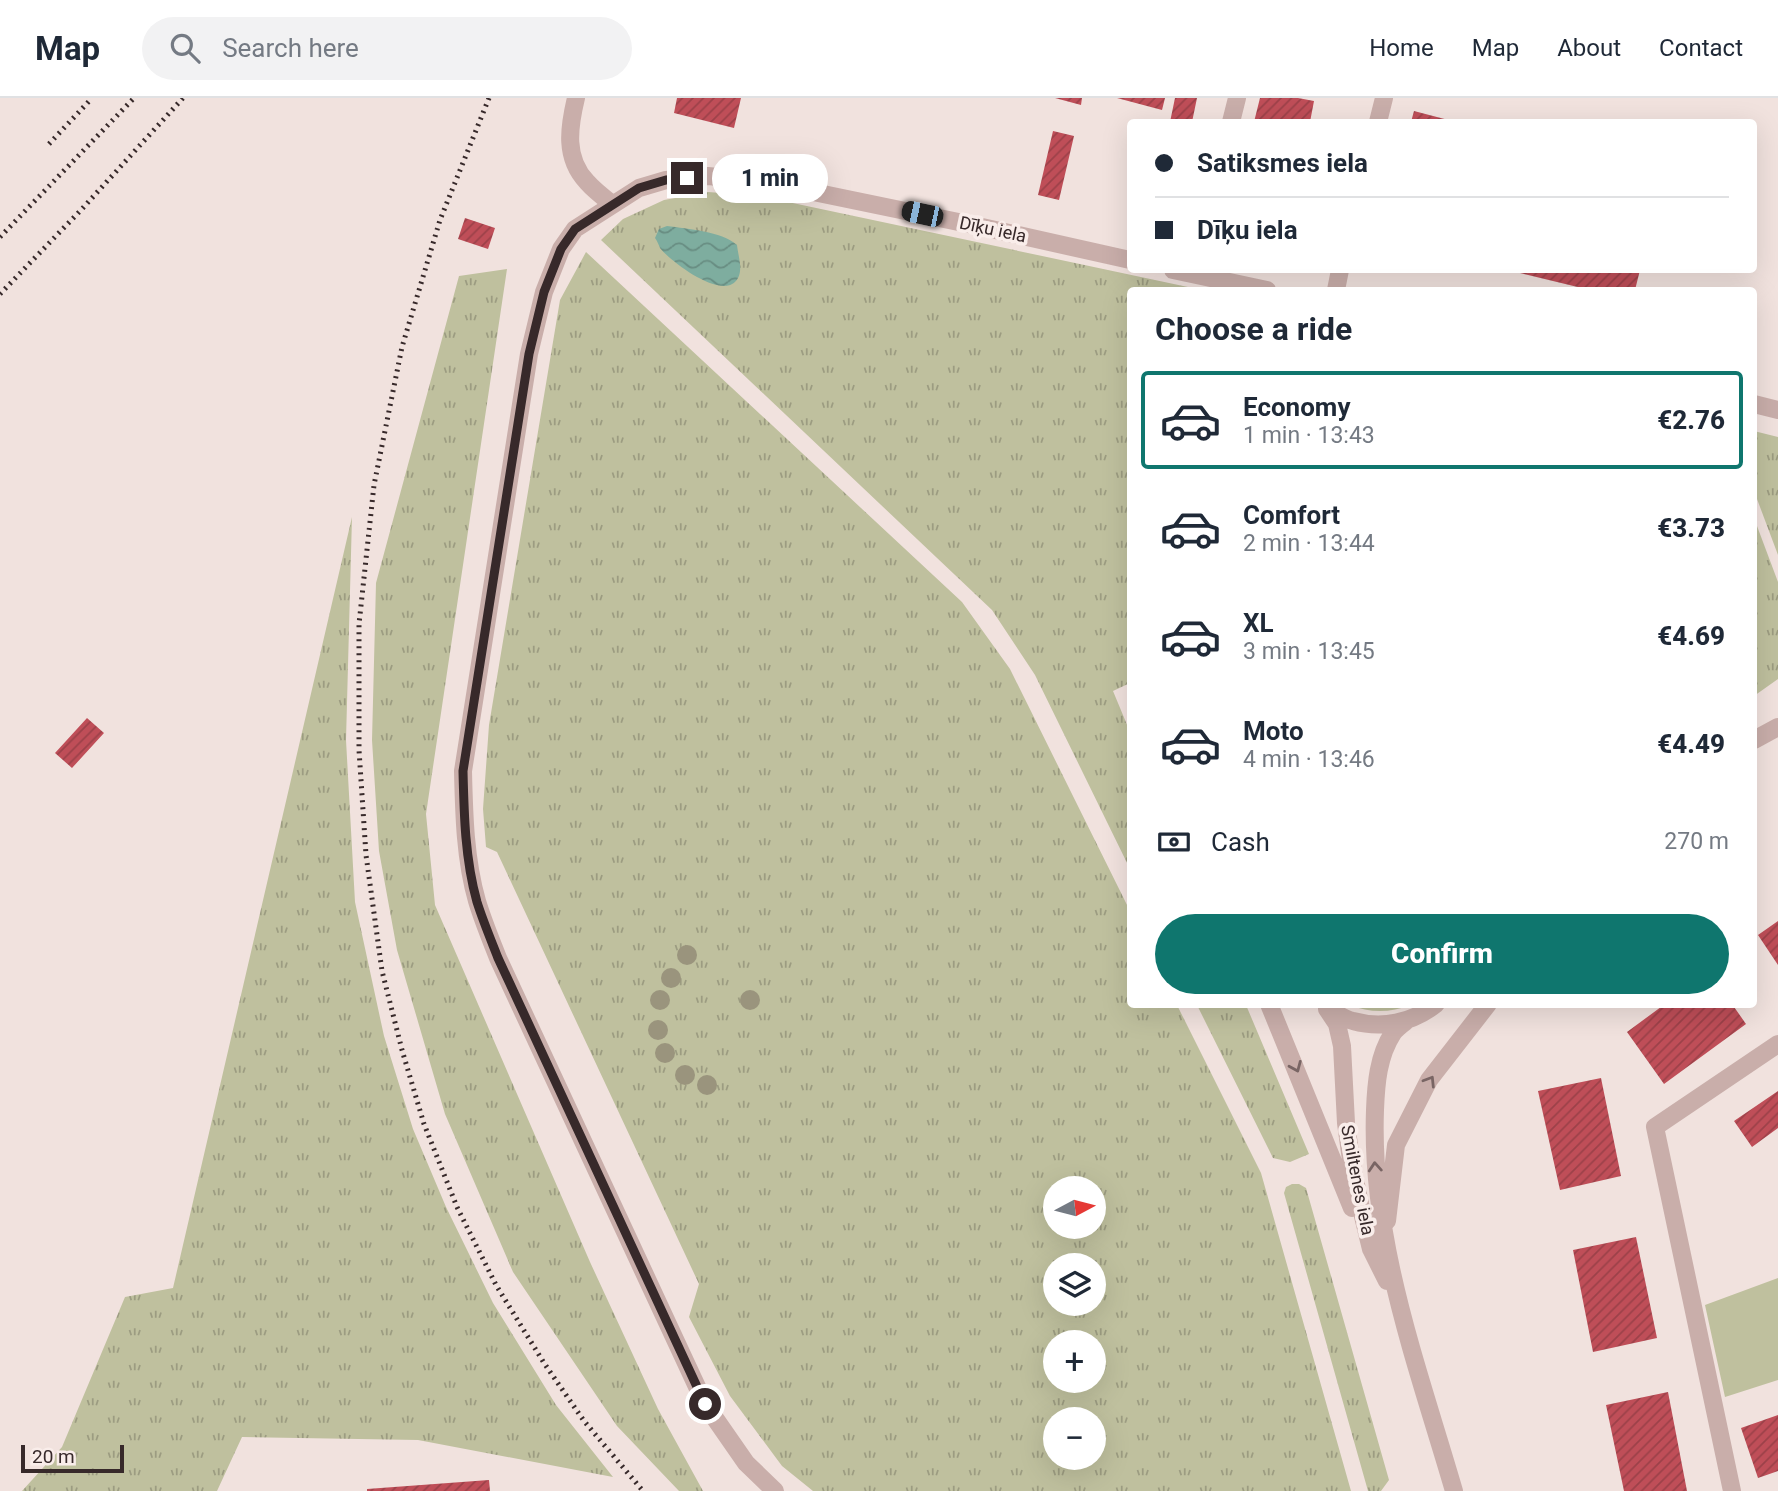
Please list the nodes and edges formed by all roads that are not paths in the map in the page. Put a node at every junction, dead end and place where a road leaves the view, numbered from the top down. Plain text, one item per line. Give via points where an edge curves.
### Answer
1 (576, 98) edge
2 (1237, 98) edge
3 (1384, 98) edge
4 (1232, 119) edge
5 (1379, 119) edge
6 (611, 204) junction
7 (1127, 259) edge
8 (1200, 273) edge
9 (1255, 287) edge
10 (1757, 405) edge
11 (1778, 410) edge
12 (1778, 727) edge
13 (1757, 738) edge
14 (1271, 1008) edge
15 (1326, 1008) edge
16 (1327, 1008) edge
17 (1432, 1008) edge
18 (1485, 1008) edge
19 (1405, 1022) junction
20 (1778, 1044) edge
21 (1378, 1244) junction
22 (775, 1491) edge
23 (1454, 1491) edge
24 (1731, 1491) edge

1 - 6 street via 569,150 586,182
2 - 4 street
3 - 5 street
6 - 7 street, Dīķu iela via 666,180 708,176 750,180
6 - 22 street, Dīķu iela via 575,229 561,249 544,292 529,354 463,771 468,852 477,901 498,958 705,1404 746,1463
8 - 9 street
10 - 11 street
12 - 13 street
14 -> 21 street via 1356,1217
15 - 21 street, Smiltenes iela via 1337,1024 1342,1046 1351,1160
16 - 19 street, Smiltenes iela via 1351,1021 1378,1026
17 - 19 street, Smiltenes iela
21 -> 18 street, Smiltenes iela via 1391,1198 1396,1145 1429,1080
21 -> 19 street, Smiltenes iela via 1376,1084 1382,1055
20 - 24 street via 1655,1127
21 - 23 street, Smiltenes iela

